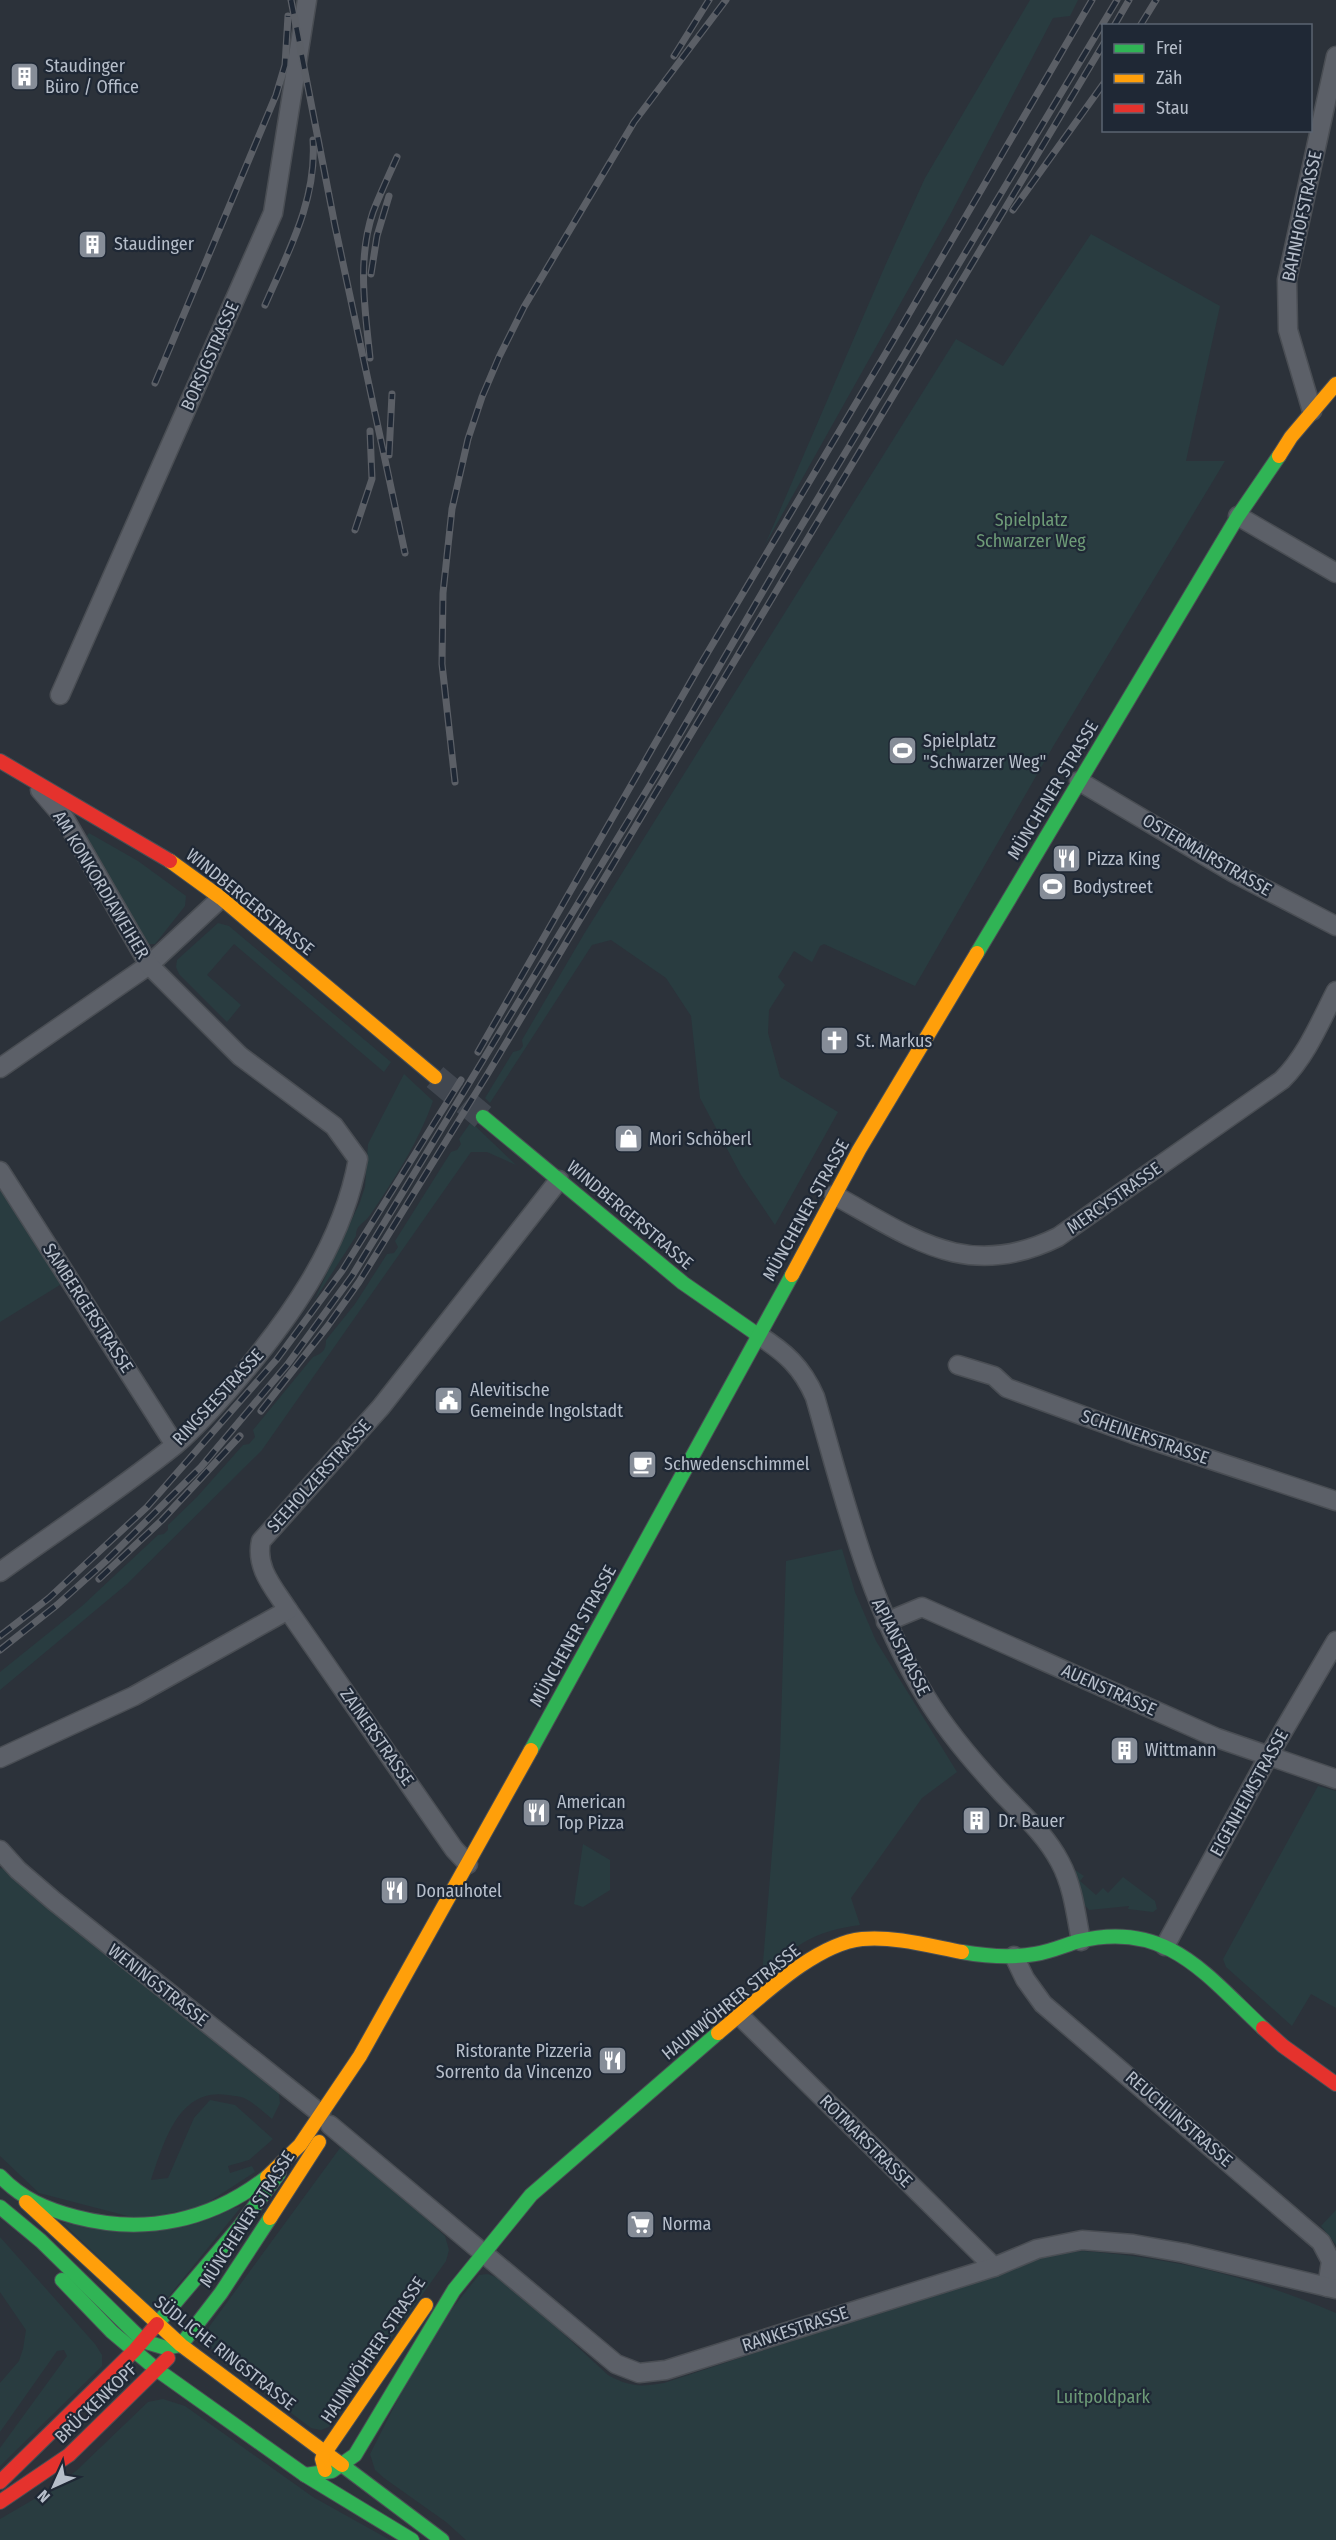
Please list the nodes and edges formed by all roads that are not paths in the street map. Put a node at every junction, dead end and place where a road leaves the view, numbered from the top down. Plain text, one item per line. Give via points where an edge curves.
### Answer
1 (307, 0) edge
2 (1336, 56) edge
3 (1336, 384) edge
4 (1312, 411) junction
5 (1238, 516) junction
6 (1336, 573) edge
7 (60, 695) dead end
8 (0, 760) edge
9 (28, 776) junction
10 (1079, 781) junction
11 (221, 898) junction
12 (1336, 926) edge
13 (149, 964) junction
14 (1336, 991) edge
15 (0, 1068) edge
16 (435, 1077) tunnel mouth
17 (483, 1117) tunnel mouth
18 (358, 1159) joint
19 (0, 1171) edge
20 (559, 1180) junction
21 (834, 1195) junction
22 (758, 1335) junction
23 (958, 1365) dead end
24 (175, 1445) junction
25 (1336, 1501) edge
26 (0, 1572) edge
27 (288, 1610) junction
28 (886, 1622) junction
29 (1336, 1641) edge
30 (1268, 1757) junction
31 (0, 1758) edge
32 (1336, 1779) edge
33 (0, 1850) edge
34 (468, 1864) junction
35 (1081, 1941) junction
36 (1165, 1946) junction
37 (1014, 1956) junction
38 (740, 2016) junction
39 (1336, 2084) edge
40 (326, 2120) junction
41 (297, 2149) junction
42 (0, 2176) edge
43 (20, 2196) junction
44 (0, 2207) edge
45 (0, 2211) edge
46 (472, 2250) junction
47 (994, 2266) junction
48 (1331, 2288) edge
49 (435, 2291) dead end
50 (157, 2325) junction
51 (181, 2345) junction
52 (138, 2346) junction
53 (156, 2369) junction
54 (324, 2454) junction
55 (355, 2456) junction
56 (342, 2467) junction
57 (327, 2474) junction
58 (305, 2475) junction
59 (0, 2482) edge
60 (368, 2485) junction
61 (344, 2498) junction
62 (0, 2502) edge
63 (412, 2540) edge
64 (442, 2540) edge

1 - 7 street, BORSIGSTRASSE via 273,213
2 - 4 street, BAHNHOFSTRASSE via 1287,280 1288,330
3 - 4 main road, MÜNCHENER STRASSE
4 - 5 main road, MÜNCHENER STRASSE
5 - 6 street
5 - 10 main road, MÜNCHENER STRASSE
8 - 9 main road, AM KONKORDIAWEIHER
9 - 11 main road, WINDBERGERSTRASSE via 156,851
9 - 13 street, AM KONKORDIAWEIHER via 65,819
10 - 12 street, OSTERMAIRSTRASSE via 1234,873
10 - 21 main road, MÜNCHENER STRASSE
11 - 13 street
11 - 16 main road, WINDBERGERSTRASSE
13 - 15 street
13 - 18 street, AM KONKORDIAWEIHER via 240,1056 334,1126
14 - 21 street, MERCYSTRASSE via 1305,1050 1282,1080 1058,1237 1038,1247 982,1257 941,1250
17 - 20 main road, WINDBERGERSTRASSE
18 - 24 street, RINGSEESTRASSE via 329,1249 297,1301 238,1379
19 - 24 street, SAMBERGERSTRASSE
20 - 22 main road, WINDBERGERSTRASSE via 683,1283
20 - 27 street, SEEHOLZERSTRASSE via 400,1383 261,1541 258,1554 262,1568
21 - 22 main road, MÜNCHENER STRASSE
22 - 28 street, APIANSTRASSE via 795,1361 815,1397 856,1545
22 - 34 main road, MÜNCHENER STRASSE
23 - 25 street, SCHEINERSTRASSE via 994,1376 1007,1388 1123,1430
24 - 26 street, RINGSEESTRASSE
27 - 31 street via 134,1696
27 - 34 street, ZAINERSTRASSE
28 - 30 street, AUENSTRASSE via 922,1607
28 - 35 street, APIANSTRASSE via 940,1719 1052,1848 1067,1878
29 - 30 street, EIGENHEIMSTRASSE
30 - 32 street, AUENSTRASSE
30 - 36 street, EIGENHEIMSTRASSE
33 - 40 street, WENINGSTRASSE via 54,1901
34 - 40 main road, MÜNCHENER STRASSE
35 - 36 main road, HAUNWÖHRER STRASSE via 1121,1935
35 - 37 main road, HAUNWÖHRER STRASSE via 1058,1950
36 - 39 main road, HAUNWÖHRER STRASSE via 1192,1962 1283,2046
37 - 38 main road, HAUNWÖHRER STRASSE via 967,1953 889,1939 851,1941 786,1976
37 - 48 street, REUCHLINSTRASSE via 1043,2004 1321,2242 1331,2261
38 - 46 main road, HAUNWÖHRER STRASSE via 531,2195 504,2213
38 - 47 street, ROTMARSTRASSE
40 - 41 main road, MÜNCHENER STRASSE
40 - 46 street, RANKESTRASSE
40 - 51 main road, MÜNCHENER STRASSE via 220,2293
41 - 43 main road via 236,2198 191,2218 159,2226 112,2226 71,2216
41 - 50 main road, MÜNCHENER STRASSE via 240,2226
42 - 43 main road, SÜDLICHE RINGSTRASSE
43 - 50 main road, SÜDLICHE RINGSTRASSE
44 - 52 main road via 41,2241
45 - 52 main road via 71,2290
46 - 47 street, RANKESTRASSE via 615,2364 639,2373 666,2370
46 - 55 main road, HAUNWÖHRER STRASSE via 454,2290
47 - 48 street, RANKESTRASSE via 1037,2249 1082,2240 1184,2253
49 - 54 main road, HAUNWÖHRER STRASSE
50 - 51 main road, SÜDLICHE RINGSTRASSE
50 - 52 main road, MÜNCHENER STRASSE
51 - 52 main road via 172,2349
51 - 53 main road, MÜNCHENER STRASSE
51 - 54 main road, SÜDLICHE RINGSTRASSE
52 - 53 main road
52 - 59 main road, BRÜCKENKOPF
53 - 58 main road
53 - 62 main road, BRÜCKENKOPF via 69,2455
54 - 56 main road, SÜDLICHE RINGSTRASSE
54 - 57 main road
55 - 56 main road, HAUNWÖHRER STRASSE
55 - 60 main road via 356,2469
56 - 57 main road, HAUNWÖHRER STRASSE
56 - 60 main road, SÜDLICHE RINGSTRASSE
57 - 58 main road
57 - 61 main road
58 - 61 main road
60 - 64 main road, SÜDLICHE RINGSTRASSE
61 - 63 main road

